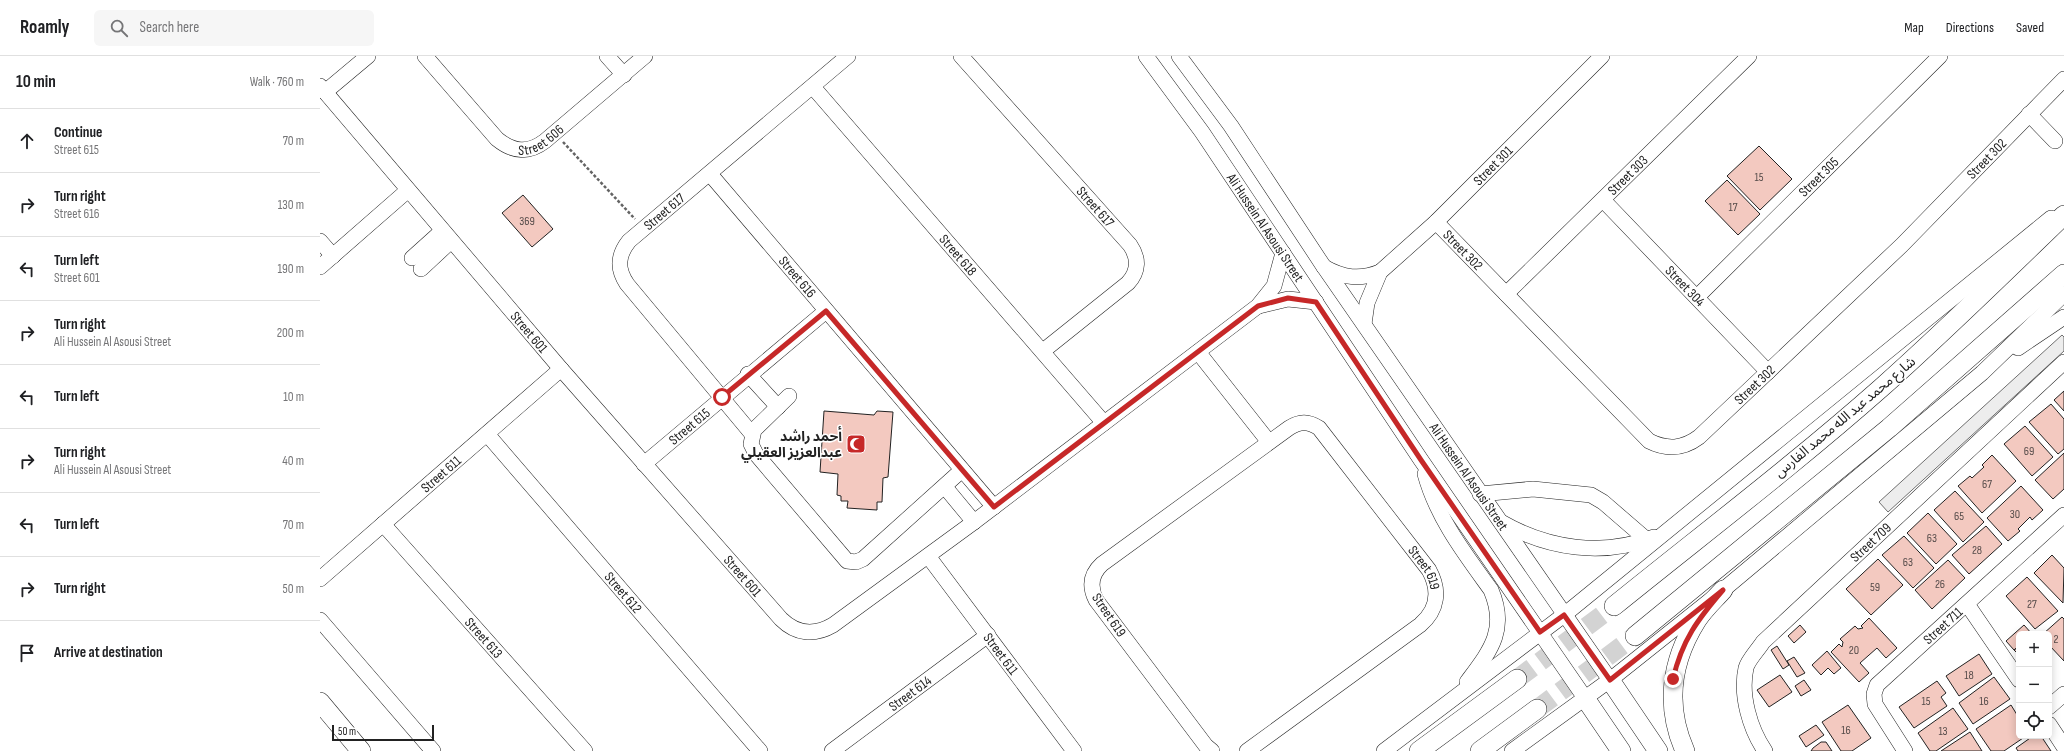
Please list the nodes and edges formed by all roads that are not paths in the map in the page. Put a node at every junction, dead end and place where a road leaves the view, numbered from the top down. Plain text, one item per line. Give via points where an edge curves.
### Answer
1 (368, 56) edge
2 (425, 56) edge
3 (607, 56) edge
4 (645, 56) edge
5 (848, 56) edge
6 (961, 56) edge
7 (1146, 56) edge
8 (1179, 56) edge
9 (1602, 56) edge
10 (1749, 56) edge
11 (1940, 56) edge
12 (624, 75) junction
13 (2064, 79) edge
14 (813, 87) junction
15 (323, 89) edge
16 (2029, 114) junction
17 (2055, 140) dead end
18 (710, 174) junction
19 (407, 191) junction
20 (1603, 200) junction
21 (2064, 210) edge
22 (2064, 215) edge
23 (1436, 222) junction
24 (447, 236) junction
25 (320, 241) edge
26 (1283, 253) junction
27 (333, 256) junction
28 (416, 263) dead end
29 (320, 267) edge
30 (1324, 267) junction
31 (1380, 272) junction
32 (2064, 274) edge
33 (1506, 294) junction
34 (2064, 294) edge
35 (1697, 297) junction
36 (1316, 302) junction
37 (1258, 306) junction
38 (826, 311) junction
39 (2064, 317) edge
40 (1364, 324) junction
41 (1043, 351) junction
42 (1198, 352) junction
43 (2064, 362) edge
44 (561, 369) junction
45 (1768, 372) junction
46 (1982, 373) junction
47 (748, 374) junction
48 (789, 396) dead end
49 (722, 397) junction
50 (778, 407) junction
51 (1104, 423) junction
52 (487, 434) junction
53 (752, 434) junction
54 (1269, 442) junction
55 (1421, 460) junction
56 (644, 464) junction
57 (962, 470) junction
58 (944, 487) junction
59 (1480, 494) junction
60 (994, 507) junction
61 (2064, 515) edge
62 (1498, 520) junction
63 (974, 522) junction
64 (383, 524) junction
65 (1663, 534) junction
66 (1647, 540) junction
67 (928, 556) junction
68 (320, 579) edge
69 (1723, 590) junction
70 (1967, 604) junction
71 (1614, 606) tunnel mouth
72 (1564, 615) junction
73 (320, 620) edge
74 (1540, 632) junction
75 (988, 635) junction
76 (1634, 636) tunnel mouth
77 (2016, 676) edge
78 (1517, 679) tunnel mouth
79 (1610, 680) junction
80 (2064, 694) edge
81 (1458, 695) junction
82 (1585, 698) junction
83 (320, 702) edge
84 (2052, 704) edge
85 (1537, 709) tunnel mouth
86 (2052, 729) edge
87 (2064, 747) edge
88 (1068, 749) edge
89 (361, 751) edge
90 (433, 751) edge
91 (585, 751) edge
92 (760, 751) edge
93 (832, 751) edge
94 (1212, 751) edge
95 (1247, 751) edge
96 (1384, 751) edge
97 (1419, 751) edge
98 (1480, 751) edge
99 (1512, 751) edge
100 (1621, 751) edge
101 (1658, 751) edge
102 (1685, 751) edge
103 (1765, 751) edge
104 (1905, 751) edge

1 - 15 street
2 - 12 street, Street 606 via 497,139 509,148 524,150 532,149 554,133
3 - 12 street
4 - 12 street, Street 606
5 - 14 street, Street 617
6 - 41 street, Street 617 via 1130,245 1136,257 1136,271 1128,283
7 - 26 street, Ali Hussein Al Asousi Street via 1202,132
8 - 30 street, Ali Hussein Al Asousi Street via 1231,126
9 - 23 street, Street 301
10 - 20 street, Street 303
11 - 35 street, Street 305
13 - 16 street, Street 302
14 - 18 street, Street 617
14 - 41 street, Street 618
15 - 19 street, Street 601
16 - 17 street
16 - 45 street, Street 302 via 1902,245
18 - 38 street, Street 616
18 - 49 street, Street 617 via 623,248 619,267 622,276
19 - 24 street, Street 601
19 - 27 street
20 - 33 street, Street 303
20 - 35 street, Street 304
21 - 65 street via 2043,223
22 - 71 main road, شارع محمد عبد الله محمد الفارس via 1881,388 1804,454
23 - 31 street, Street 301
23 - 33 street, Street 302
24 - 28 street
24 - 44 street, Street 601
25 - 27 street
26 - 36 street, Ali Hussein Al Asousi Street
26 - 37 street, Street 601 via 1274,286
27 - 29 street
30 - 31 street, Street 301 via 1334,273 1351,277 1369,276
30 - 40 street, Ali Hussein Al Asousi Street
31 - 40 street, Street 301 via 1367,302
32 - 76 main road via 1889,428
33 - 45 street, Street 302 via 1643,436 1663,447 1678,447 1693,441
34 - 46 street
35 - 45 street, Street 304
36 - 37 street, Street 601 via 1288,298
36 - 55 street, Ali Hussein Al Asousi Street
37 - 42 street, Street 601
38 - 47 street, Street 615
38 - 57 street, Street 616
39 - 46 street
40 - 59 street, Ali Hussein Al Asousi Street
41 - 51 street, Street 618
42 - 51 street, Street 601
42 - 54 street
43 - 103 street, Street 709 via 1763,642 1747,667 1744,695 1758,740
44 - 52 street, Street 611
44 - 56 street, Street 601
46 - 69 street
47 - 49 street, Street 615
47 - 50 street
48 - 50 street
49 - 53 street, Street 617
49 - 56 street, Street 615
50 - 53 street
51 - 60 street, Street 601
52 - 64 street, Street 611
52 - 92 street, Street 612
53 - 58 street via 750,444 756,454 844,558 852,562 863,559
54 - 94 street, Street 619 via 1102,564 1092,581 1091,587 1096,600
54 - 95 street, Street 619 via 1296,424 1311,423 1319,428 1429,570 1435,583 1436,598 1431,613 1420,625
55 - 74 street, Ali Hussein Al Asousi Street
55 - 81 street via 1440,514 1491,590 1498,612 1497,630 1492,645
56 - 67 street, Street 601 via 781,619 799,631 813,633 833,625
57 - 58 street
57 - 60 street, Street 616
58 - 63 street
59 - 62 street, Ali Hussein Al Asousi Street
59 - 66 street via 1533,489 1591,495 1603,502
60 - 63 street, Street 601
61 - 70 street, Street 711
62 - 66 street via 1528,536 1562,546 1602,548
62 - 72 street, Ali Hussein Al Asousi Street
63 - 67 street, Street 601
64 - 68 street, Street 611
64 - 91 street, Street 613
65 - 66 street
65 - 72 street
67 - 75 street, Street 611
69 - 79 street
69 - 102 main road via 1698,619 1677,664 1673,679 1673,710
70 - 77 street
70 - 104 street, Street 711 via 1886,677 1874,694 1875,704
72 - 74 street
72 - 79 street, Ali Hussein Al Asousi Street
73 - 90 street
74 - 81 street
74 - 82 street, Ali Hussein Al Asousi Street
75 - 88 street, Street 611
75 - 93 street, Street 614
78 - 97 main road
79 - 82 street
79 - 101 main road
80 - 84 street
81 - 96 street
82 - 99 street
82 - 100 main road
83 - 89 main road
85 - 98 main road
86 - 87 street

